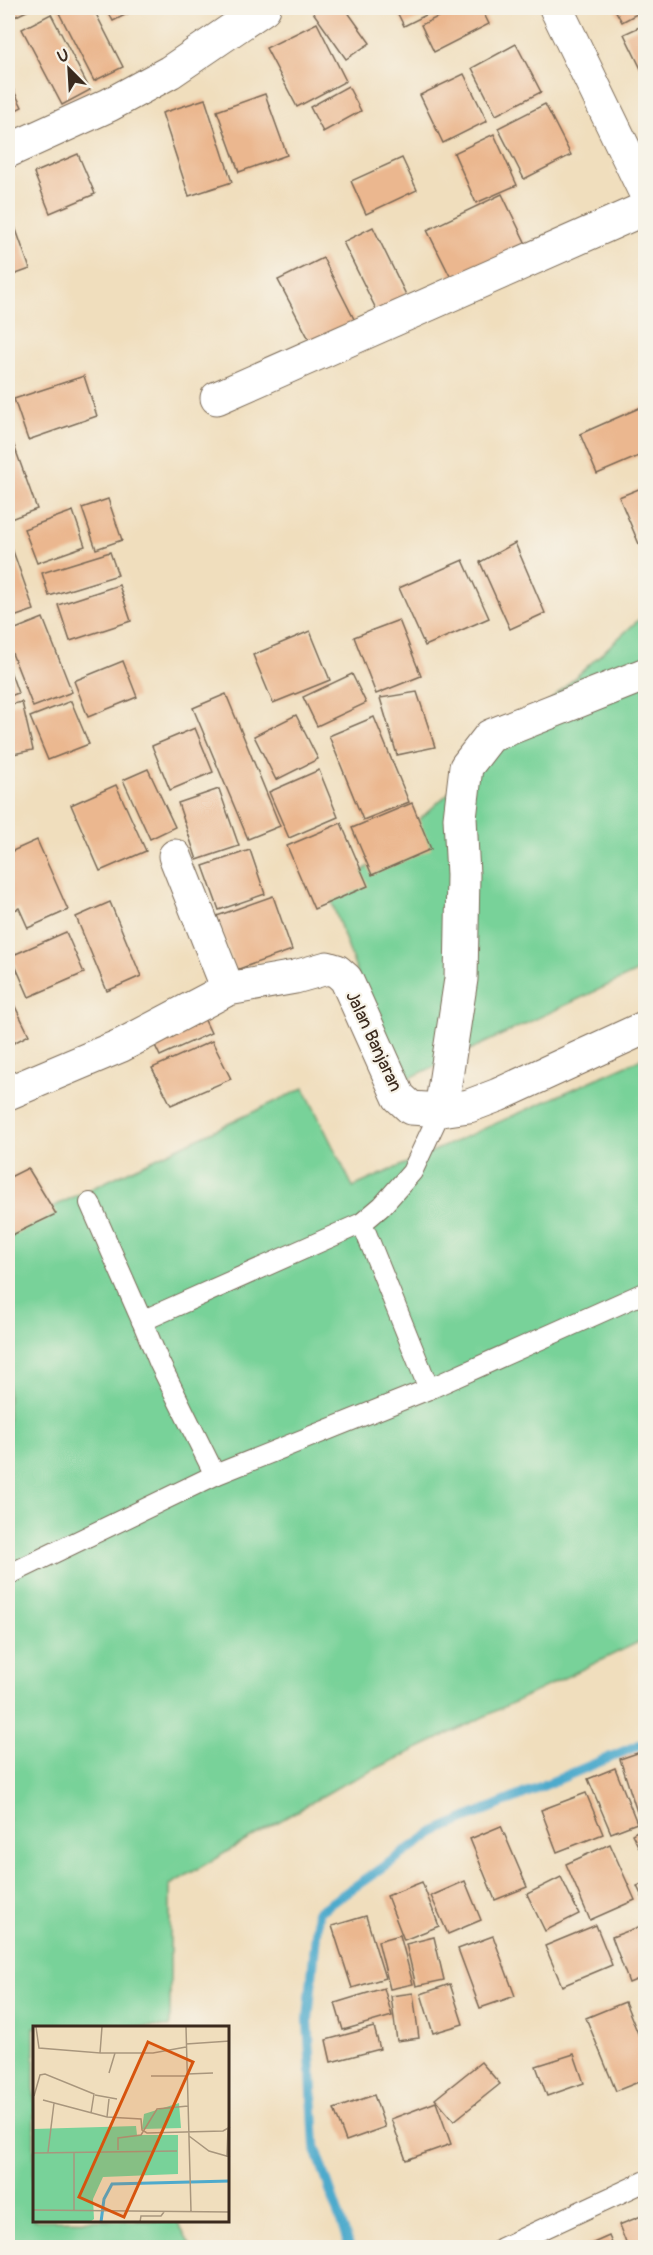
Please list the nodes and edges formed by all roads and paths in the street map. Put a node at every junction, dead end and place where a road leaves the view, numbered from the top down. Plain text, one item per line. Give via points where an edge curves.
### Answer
1 (264, 8) edge
2 (556, 8) edge
3 (8, 151) edge
4 (644, 189) edge
5 (217, 398) dead end
6 (645, 674) edge
7 (175, 856) dead end
8 (228, 989) junction
9 (645, 1027) edge
10 (8, 1093) edge
11 (441, 1110) junction
12 (90, 1203) dead end
13 (362, 1223) junction
14 (645, 1292) edge
15 (142, 1321) junction
16 (429, 1389) junction
17 (215, 1475) junction
18 (8, 1575) edge
19 (645, 2181) edge
20 (502, 2247) edge

1 - 3 street via 170,72
2 - 4 street
4 - 5 street
6 - 11 street via 490,736 466,767 460,818 464,875 461,979
7 - 8 street
8 - 10 street, Jalan Banjaran via 122,1045
8 - 11 street, Jalan Banjaran via 327,968 338,971 346,979 399,1097 411,1108
9 - 11 street, Jalan Banjaran via 498,1095 469,1106
11 - 13 lane via 412,1172
12 - 15 lane
13 - 15 lane
13 - 16 lane
14 - 16 lane
15 - 17 lane
16 - 17 lane
17 - 18 lane
19 - 20 lane

